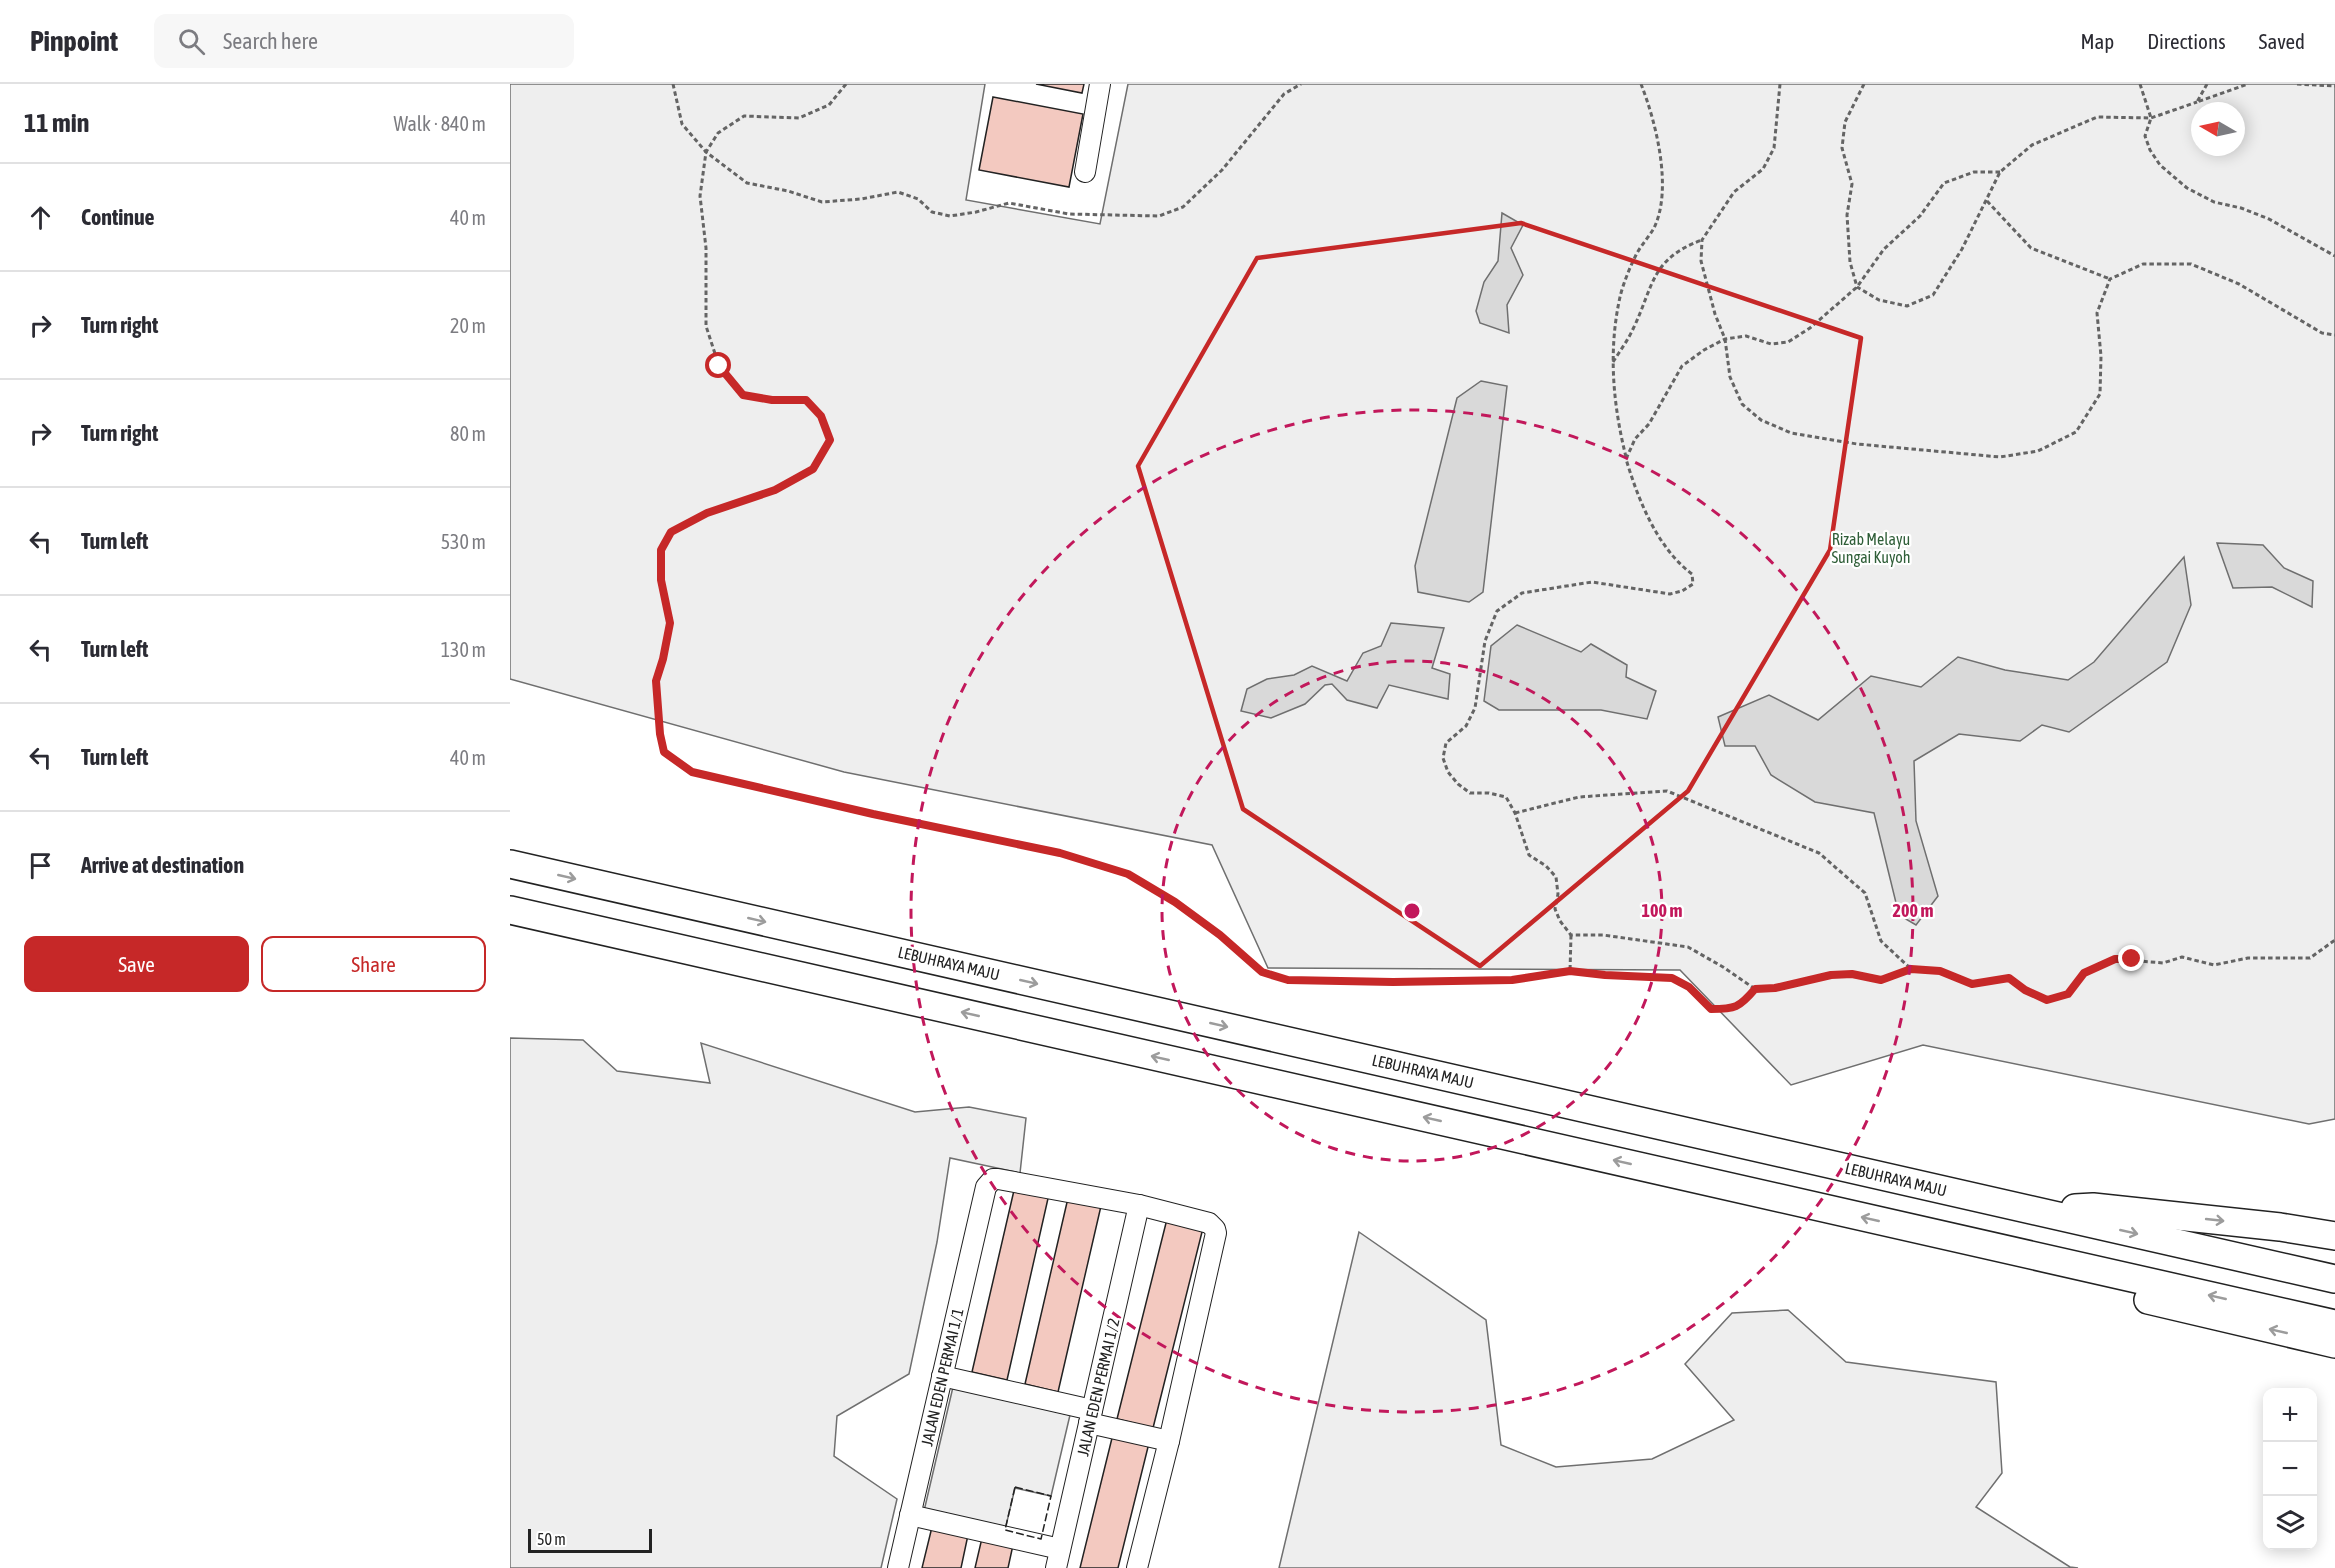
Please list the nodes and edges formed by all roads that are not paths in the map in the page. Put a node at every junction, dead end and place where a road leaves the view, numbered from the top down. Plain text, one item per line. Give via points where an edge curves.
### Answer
1 (1100, 84) edge
2 (1084, 172) dead end
3 (510, 864) edge
4 (510, 910) edge
5 (1139, 1205) junction
6 (2031, 1210) junction
7 (1927, 1232) junction
8 (2335, 1236) edge
9 (2335, 1279) edge
10 (2335, 1324) edge
11 (2335, 1344) edge
12 (942, 1376) junction
13 (1091, 1417) junction
14 (1168, 1442) junction
15 (910, 1515) junction
16 (1058, 1558) edge
17 (898, 1568) edge
18 (1137, 1568) edge

1 - 2 street
3 -> 6 highway, LEBUHRAYA MAJU
7 -> 4 highway
5 - 12 street, JALAN EDEN PERMAI 1/1 via 993,1179 986,1187
5 - 13 street, JALAN EDEN PERMAI 1/2
5 - 14 street via 1209,1223 1216,1233
6 -> 8 highway via 2093,1207
6 -> 9 highway, LEBUHRAYA MAJU
10 -> 7 highway
11 -> 7 highway via 2069,1281
12 - 13 street
12 - 15 street, JALAN EDEN PERMAI 1/1
13 - 14 street
13 - 16 street, JALAN EDEN PERMAI 1/2
14 - 18 street
15 - 16 street
15 - 17 street, JALAN EDEN PERMAI 1/1

